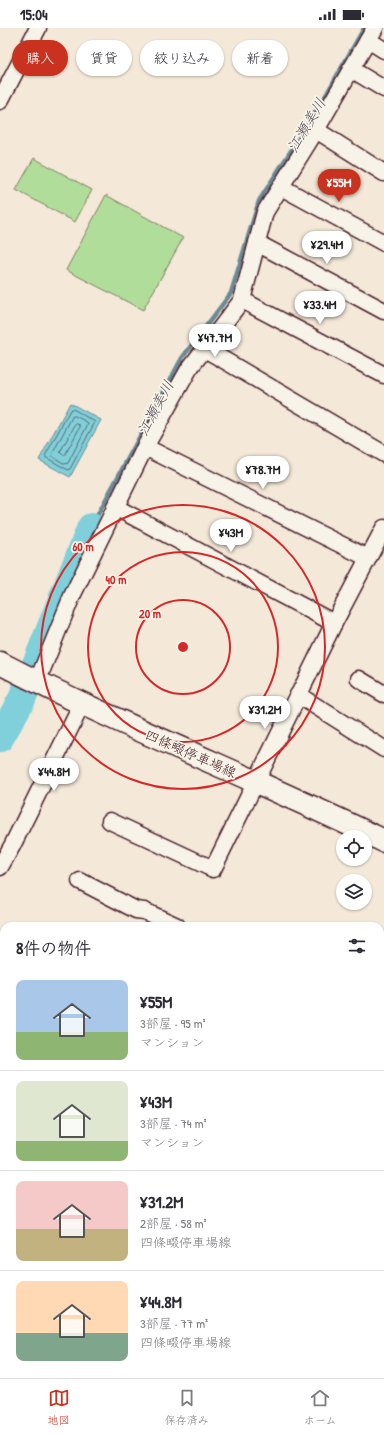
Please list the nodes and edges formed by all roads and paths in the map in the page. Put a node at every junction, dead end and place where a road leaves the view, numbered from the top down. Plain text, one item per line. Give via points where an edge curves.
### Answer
1 (38, 28) edge
2 (371, 34) edge
3 (384, 50) edge
4 (351, 69) junction
5 (5, 81) edge
6 (384, 89) edge
7 (0, 101) edge
8 (316, 130) junction
9 (384, 173) edge
10 (281, 187) junction
11 (257, 243) junction
12 (384, 243) edge
13 (242, 300) junction
14 (384, 311) edge
15 (205, 349) junction
16 (384, 375) edge
17 (145, 447) junction
18 (384, 454) edge
19 (115, 507) junction
20 (384, 528) edge
21 (368, 558) junction
22 (334, 623) junction
23 (0, 663) edge
24 (32, 679) junction
25 (360, 679) dead end
26 (384, 694) edge
27 (298, 695) junction
28 (82, 704) junction
29 (384, 749) edge
30 (256, 781) junction
31 (110, 822) dead end
32 (384, 841) edge
33 (0, 866) edge
34 (80, 882) dead end
35 (168, 922) edge

1 - 5 street
2 - 3 street
2 - 4 street
4 - 6 street
4 - 8 street
5 - 7 street
8 - 9 street
8 - 10 street
10 - 11 street via 265,212
10 - 12 street
11 - 13 street
11 - 14 street
13 - 15 street
13 - 16 street
15 - 17 street via 189,369
15 - 18 street
17 - 19 street
17 - 21 street
19 - 22 street
19 - 24 street
20 - 21 street
21 - 22 street
22 - 27 street
23 - 24 main road, 四條畷停車場線
24 - 28 main road, 四條畷停車場線
25 - 26 street
27 - 29 street
27 - 30 street
28 - 30 main road, 四條畷停車場線
28 - 33 street
30 - 31 street via 213,869
30 - 32 main road, 四條畷停車場線
34 - 35 street via 136,910

